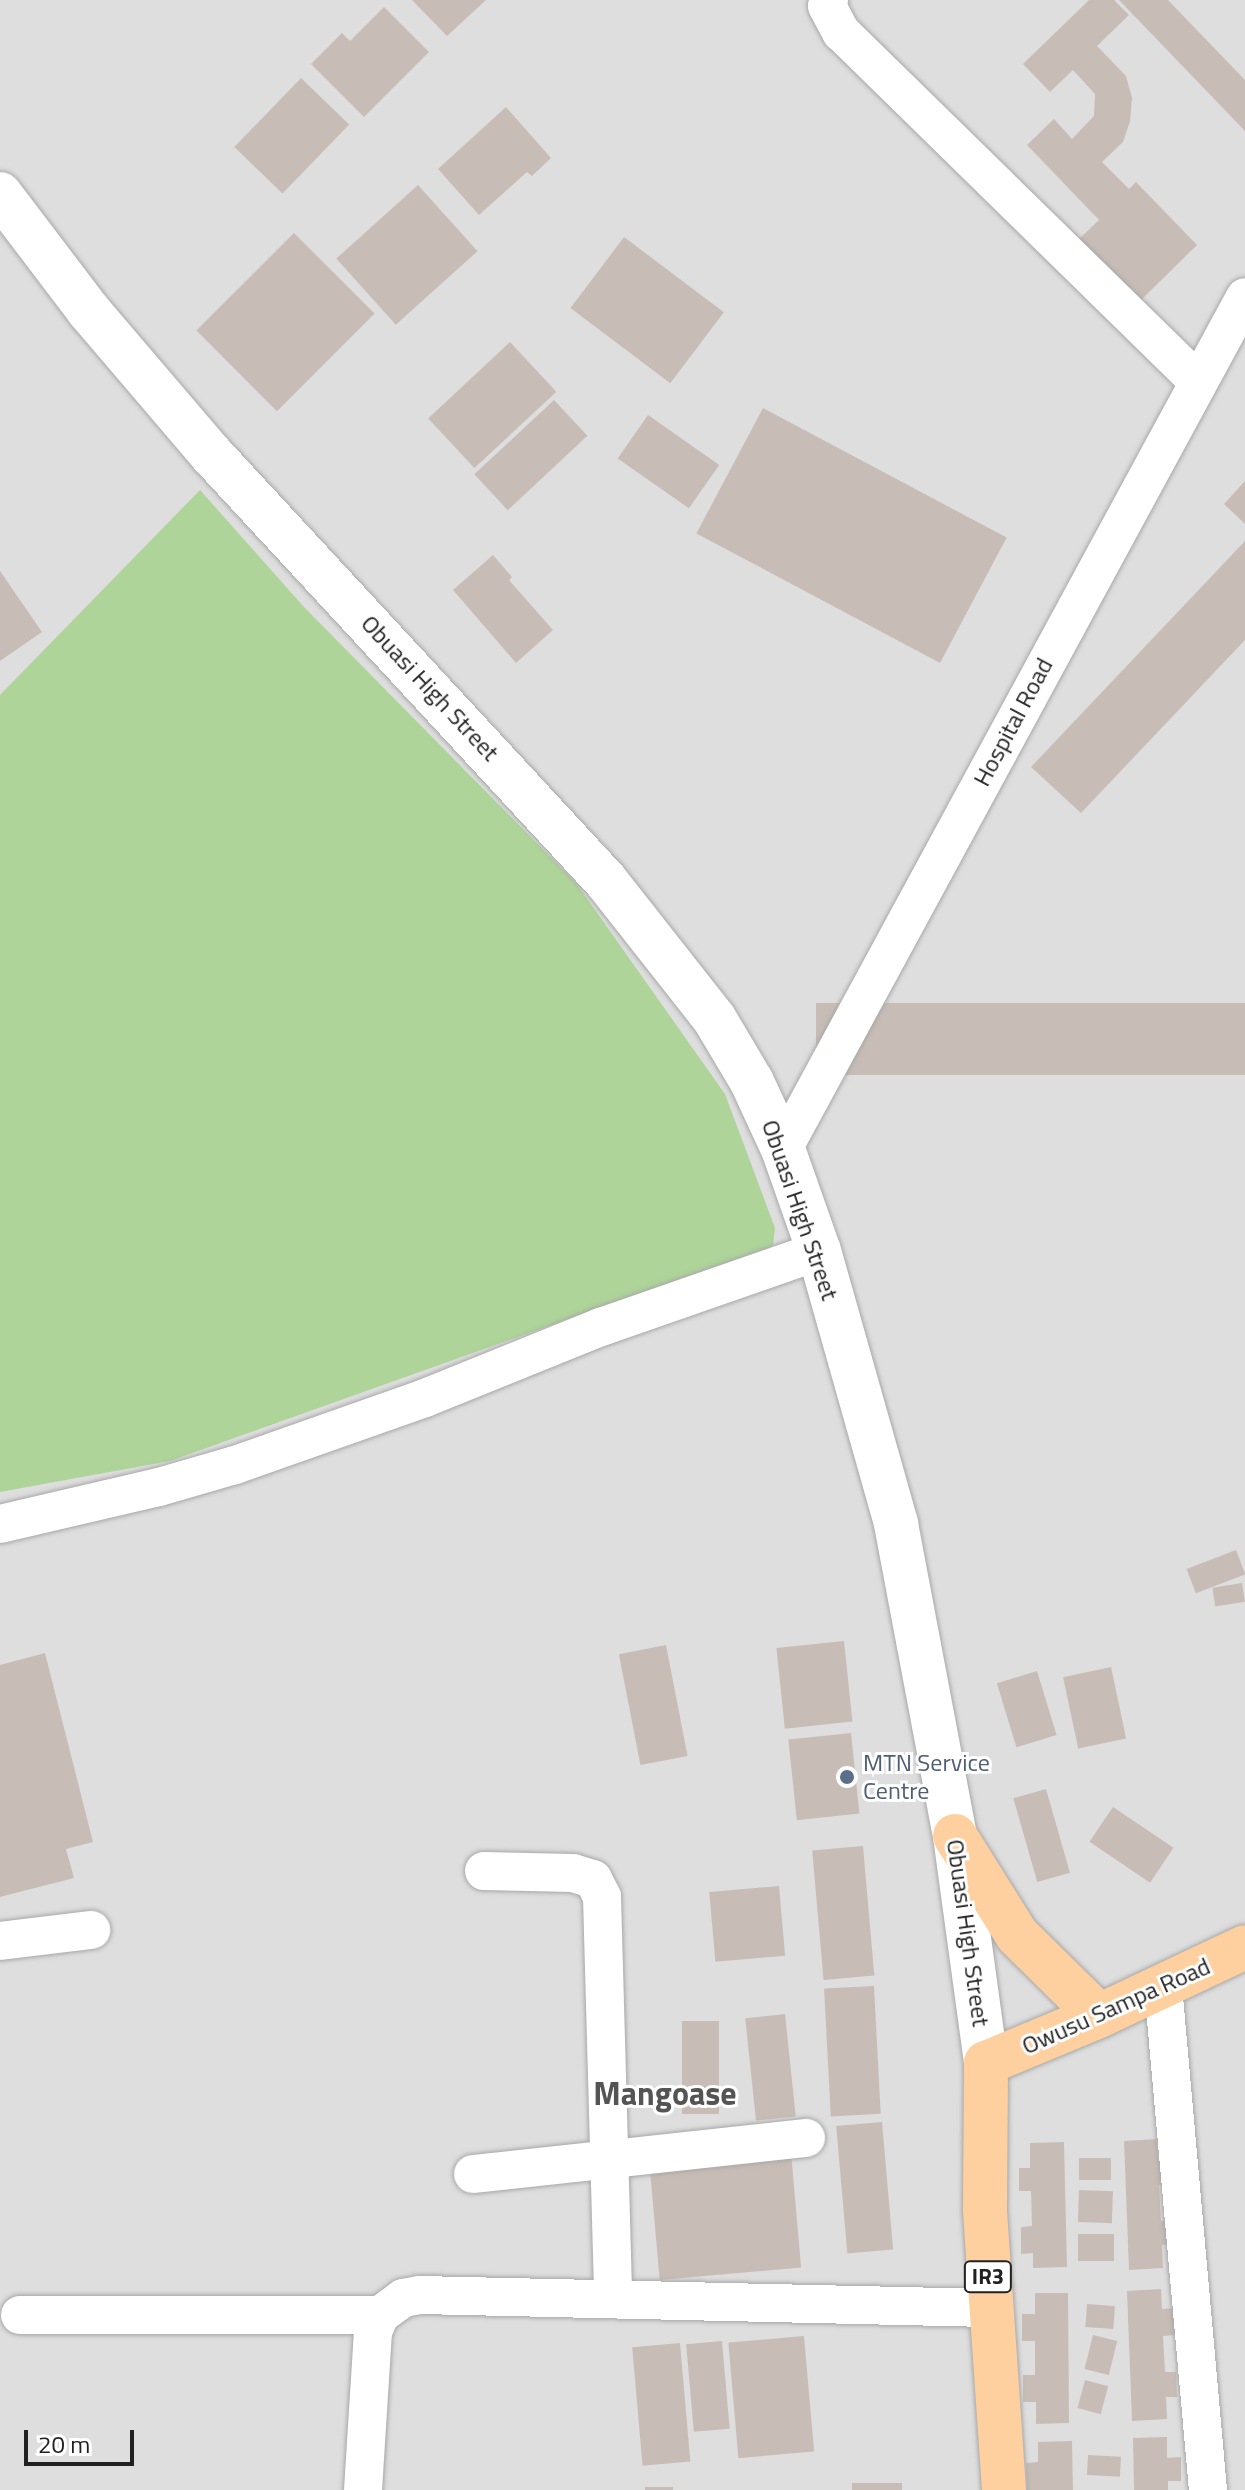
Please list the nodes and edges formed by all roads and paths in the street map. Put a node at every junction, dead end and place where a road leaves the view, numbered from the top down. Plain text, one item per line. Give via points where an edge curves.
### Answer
1 (829, 0) edge
2 (0, 194) edge
3 (1245, 297) edge
4 (1197, 381) junction
5 (783, 1149) junction
6 (819, 1251) junction
7 (0, 1524) edge
8 (955, 1836) junction
9 (484, 1871) dead end
10 (91, 1930) dead end
11 (0, 1941) edge
12 (1245, 1947) edge
13 (1163, 1986) junction
14 (1099, 2016) junction
15 (986, 2063) junction
16 (806, 2138) dead end
17 (609, 2158) junction
18 (473, 2174) dead end
19 (613, 2299) junction
20 (990, 2308) junction
21 (20, 2315) dead end
22 (380, 2315) junction
23 (363, 2490) edge
24 (1004, 2490) edge
25 (1208, 2490) edge

1 - 4 street via 841,32
2 - 5 street, Obuasi High Street via 88,310 211,454 523,788 666,953 714,1018
3 - 4 street, Hospital Road
4 - 5 street, Hospital Road
5 - 6 street, Obuasi High Street
6 - 7 street via 235,1465
6 - 8 street, Obuasi High Street via 896,1524
8 - 14 main road via 1017,1935
8 - 15 street, Obuasi High Street
9 - 17 street via 573,1873 593,1879 602,1897
10 - 11 street
12 - 13 main road, Owusu Sampa Road
13 - 14 main road, Owusu Sampa Road
13 - 25 street
14 - 15 main road, Owusu Sampa Road
15 - 20 main road, Obuasi High Street / IR3 via 983,2135
16 - 17 street
17 - 18 street
17 - 19 street
19 - 20 street
19 - 22 street via 420,2295 389,2305
20 - 24 main road, Obuasi High Street / IR3
21 - 22 street
22 - 23 street via 373,2332

